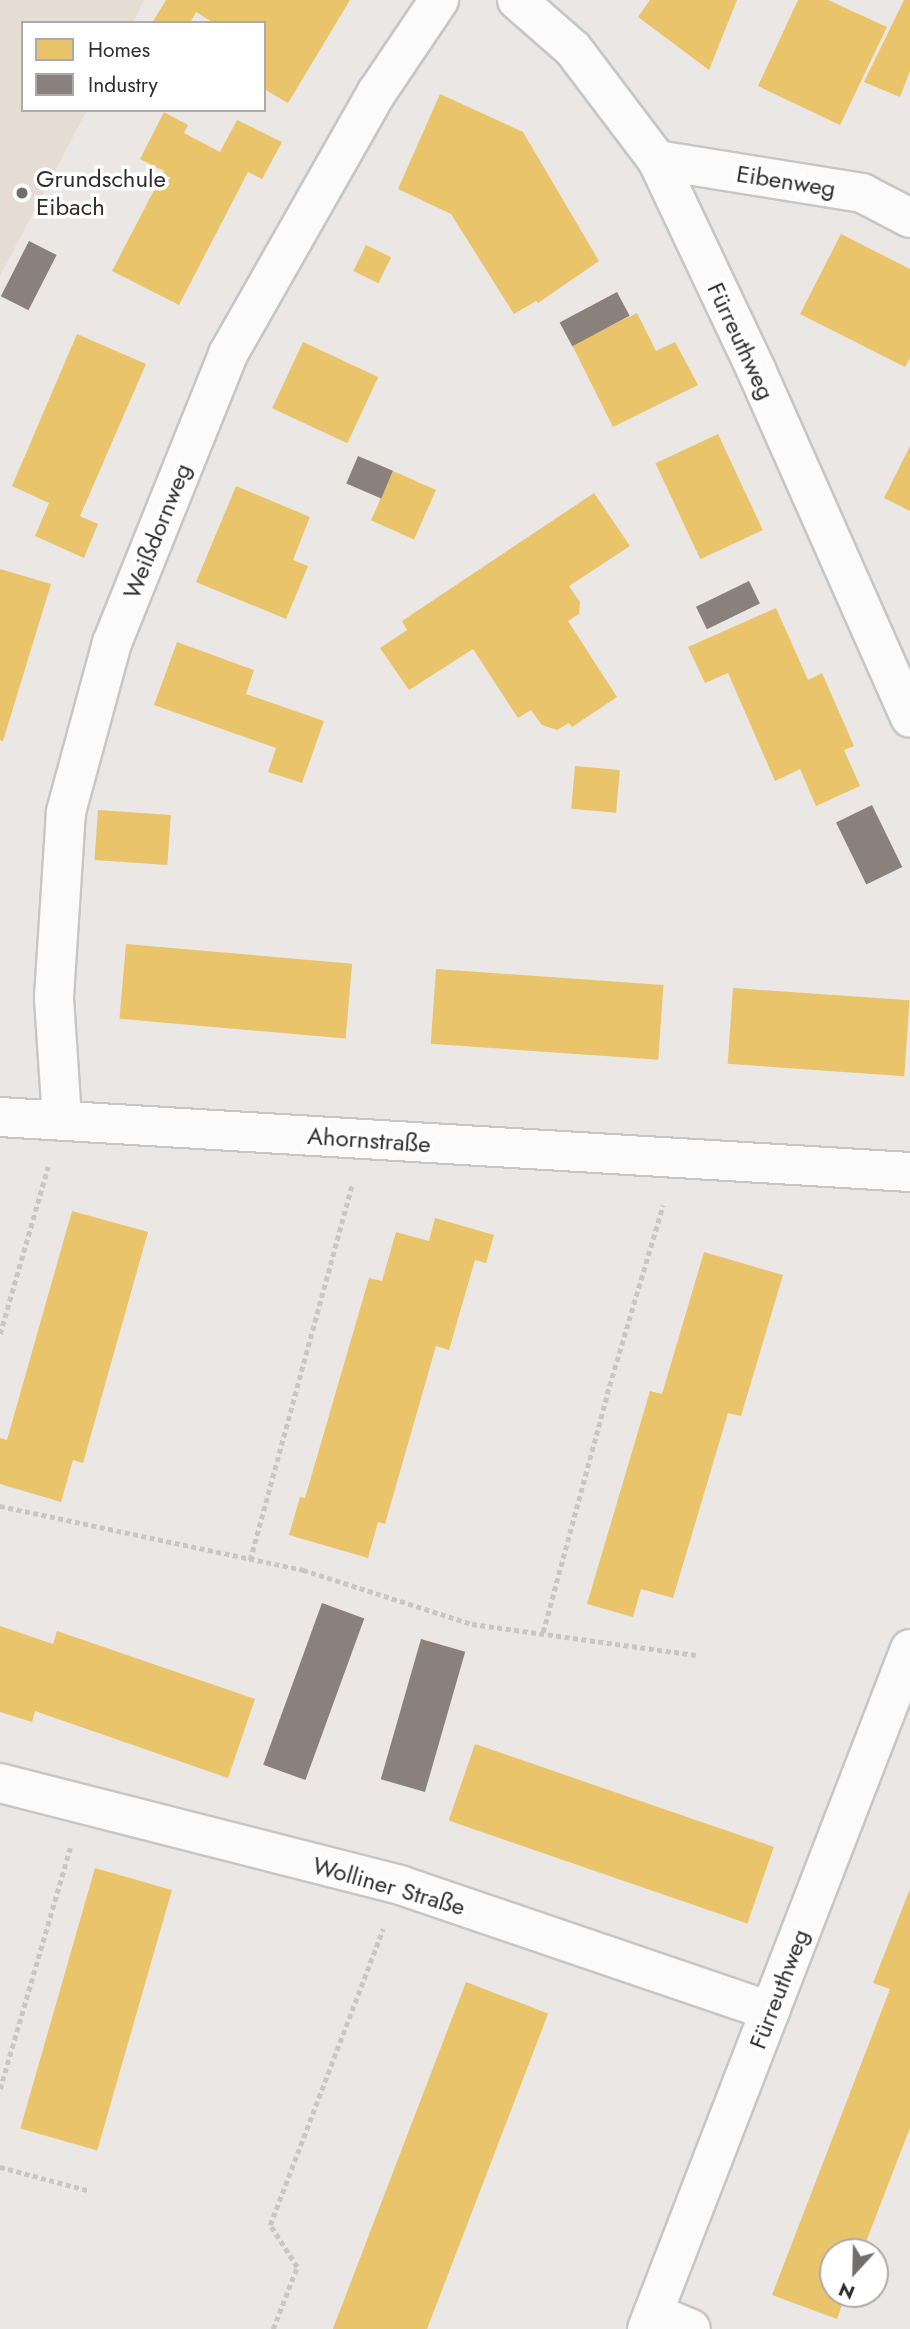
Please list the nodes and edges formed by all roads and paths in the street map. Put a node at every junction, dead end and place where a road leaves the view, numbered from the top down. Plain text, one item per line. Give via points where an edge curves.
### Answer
1 (439, 0) edge
2 (517, 0) edge
3 (657, 160) junction
4 (910, 218) edge
5 (910, 718) edge
6 (0, 1117) edge
7 (62, 1119) junction
8 (364, 1140) junction
9 (677, 1159) junction
10 (910, 1172) edge
11 (0, 1334) edge
12 (0, 1506) edge
13 (250, 1560) junction
14 (543, 1632) junction
15 (910, 1649) edge
16 (696, 1655) dead end
17 (904, 1688) edge
18 (0, 1783) edge
19 (83, 1804) junction
20 (400, 1885) junction
21 (770, 2011) junction
22 (0, 2089) edge
23 (0, 2167) edge
24 (90, 2191) dead end
25 (650, 2321) edge
26 (273, 2329) edge
27 (691, 2329) edge

1 - 7 street, Weißdornweg via 377,92 228,354 112,643 66,813 54,997
2 - 3 street, Fürreuthweg via 573,50
3 - 4 street, Eibenweg via 862,193
3 - 5 street, Fürreuthweg via 757,372
6 - 7 street, Ahornstraße
7 - 8 street, Ahornstraße
7 - 11 path
8 - 9 street, Ahornstraße
8 - 13 path
9 - 10 street, Ahornstraße
9 - 14 path
12 - 13 path
13 - 14 path via 303,1570 472,1624
14 - 16 path
15 - 17 street, Fürreuthweg
17 - 21 street, Fürreuthweg
18 - 19 street, Wolliner Straße
19 - 20 street, Wolliner Straße
19 - 22 path
20 - 21 street, Wolliner Straße
20 - 26 path via 270,2225 297,2267
21 - 25 street, Fürreuthweg
23 - 24 path
25 - 27 street

